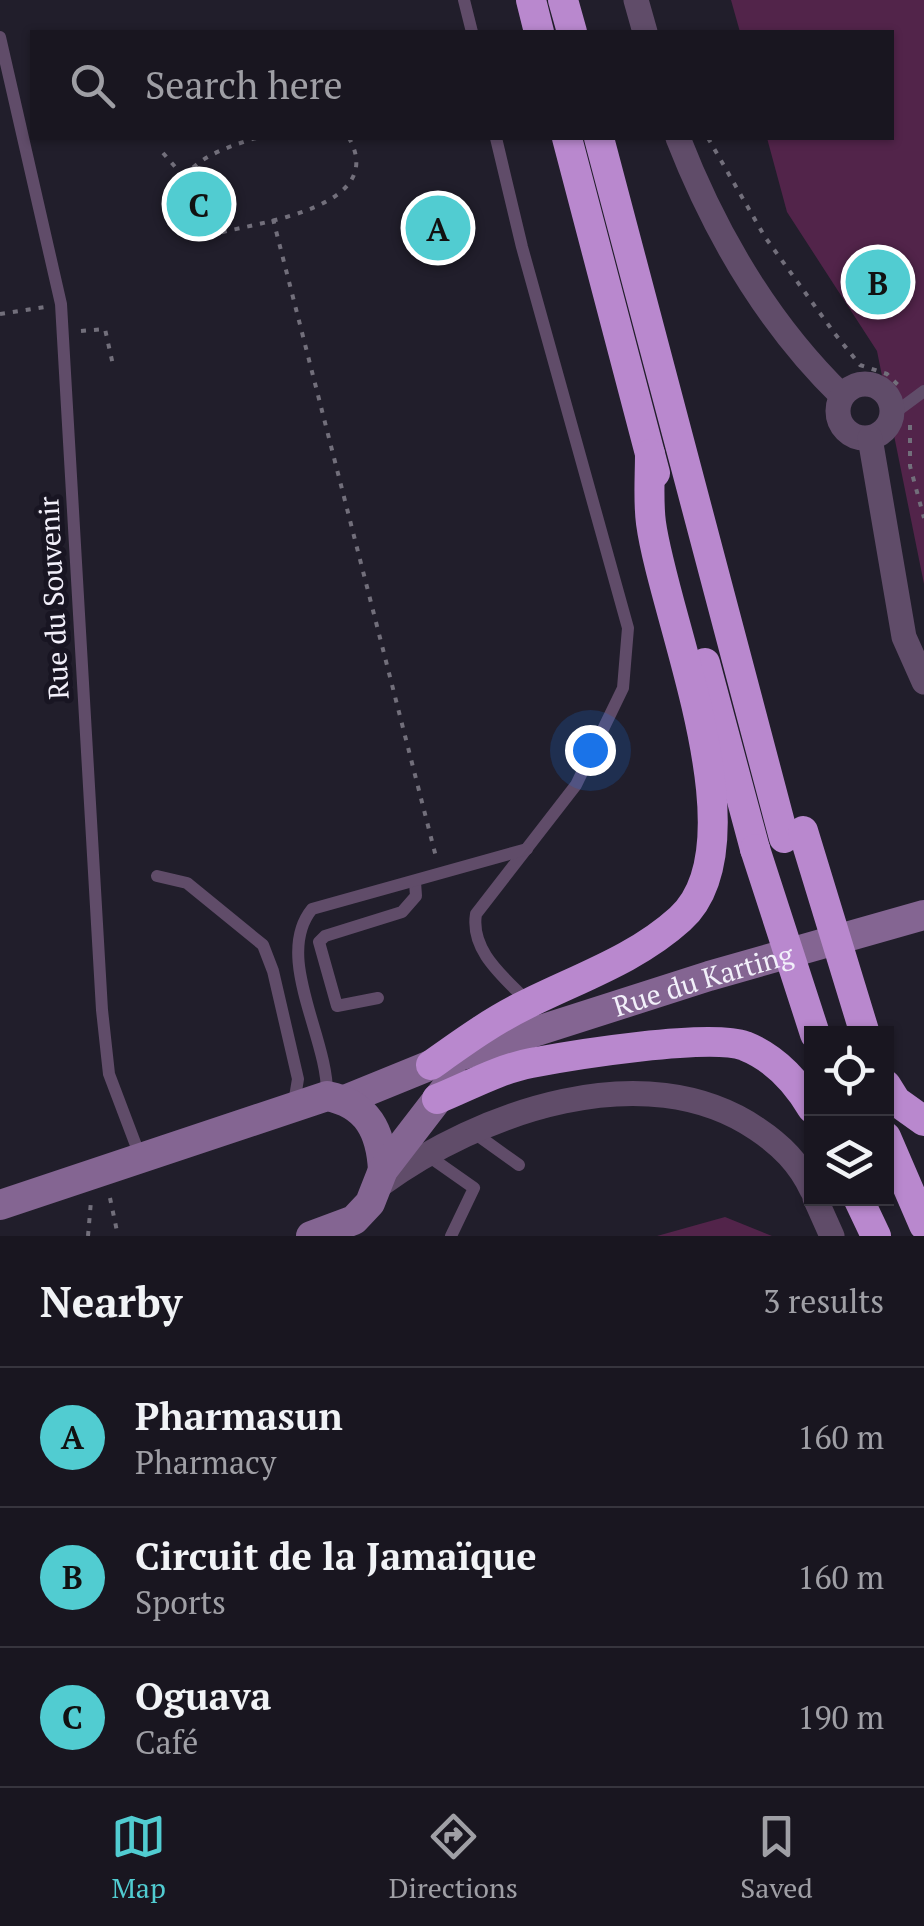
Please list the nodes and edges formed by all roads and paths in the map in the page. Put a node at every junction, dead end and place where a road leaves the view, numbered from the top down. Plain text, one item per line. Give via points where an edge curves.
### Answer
1 (464, 0) edge
2 (531, 0) edge
3 (563, 0) edge
4 (636, 0) edge
5 (472, 30) edge
6 (539, 30) edge
7 (571, 30) edge
8 (644, 30) edge
9 (0, 37) edge
10 (247, 140) edge
11 (350, 140) edge
12 (497, 140) edge
13 (568, 140) edge
14 (598, 140) edge
15 (679, 140) edge
16 (709, 140) edge
17 (162, 153) dead end
18 (184, 178) junction
19 (273, 219) junction
20 (62, 304) junction
21 (0, 314) edge
22 (113, 365) dead end
23 (924, 391) edge
24 (842, 396) junction
25 (900, 409) junction
26 (870, 438) junction
27 (664, 450) junction
28 (924, 518) edge
29 (924, 682) edge
30 (794, 834) junction
31 (530, 849) junction
32 (157, 876) dead end
33 (441, 876) junction
34 (414, 882) junction
35 (918, 916) edge
36 (378, 998) dead end
37 (528, 1003) junction
38 (812, 1026) edge
39 (846, 1026) edge
40 (862, 1026) edge
41 (494, 1046) junction
42 (431, 1065) junction
43 (804, 1095) edge
44 (336, 1098) junction
45 (894, 1098) edge
46 (437, 1099) junction
47 (294, 1104) junction
48 (924, 1121) edge
49 (473, 1132) junction
50 (424, 1154) junction
51 (140, 1156) junction
52 (894, 1156) edge
53 (519, 1165) dead end
54 (381, 1177) junction
55 (804, 1177) edge
56 (104, 1183) junction
57 (0, 1204) edge
58 (819, 1206) edge
59 (862, 1206) edge
60 (880, 1206) edge
61 (924, 1225) edge
62 (118, 1236) edge
63 (311, 1236) edge
64 (451, 1236) edge
65 (832, 1236) edge
66 (876, 1236) edge
67 (892, 1236) edge

1 - 5 lane
2 - 6 highway
3 - 7 highway
4 - 8 street
9 - 20 lane, Rue du Souvenir
10 - 18 path via 206,155
11 - 19 path via 352,182 338,196
12 - 31 lane via 628,628 623,688 576,786
13 - 27 highway
14 - 27 highway
15 - 24 street via 763,305
16 - 25 path via 765,237 835,334 860,365 896,382
17 - 18 path
18 - 19 path via 183,216 204,234
19 - 33 path
20 - 21 path
20 - 22 path via 82,332 105,328
20 - 51 lane, Rue du Souvenir via 102,1010 108,1074
23 - 25 lane
24 - 25 street via 856,385 874,385
24 - 26 street via 838,414 845,430
25 - 26 street
25 - 28 path
26 - 29 street via 904,637
27 - 30 highway via 706,499
27 - 37 highway via 651,522 708,759 711,868 683,917 602,970
27 - 38 highway, bridge via 755,850
30 - 39 highway
30 - 40 highway, bridge
31 - 33 lane
31 - 37 lane via 484,898 474,929 487,959
32 - 47 lane via 187,883 263,945 298,1079
33 - 34 lane
34 - 36 lane via 416,896 402,912 320,942 336,1006
34 - 44 lane via 312,908 301,922 298,962
35 - 41 main road, Rue du Karting
37 - 42 highway
41 - 42 main road, Rue du Karting
41 - 46 main road, Rue du Karting
42 - 44 main road, Rue du Karting
43 - 46 highway via 770,1059 742,1045 698,1039 528,1064
44 - 47 main road, Rue du Karting
44 - 54 main road via 374,1122
45 - 48 highway
46 - 54 main road, Rue du Karting
47 - 51 main road, Rue du Karting
49 - 50 street
49 - 53 lane
49 - 55 street via 572,1102 626,1092 676,1094 730,1111 790,1155
50 - 54 street
50 - 64 lane via 474,1188
51 - 56 main road, Rue du Karting
52 - 61 highway
54 - 63 main road, Rue du Karting via 354,1220
56 - 57 main road, Rue du Karting
56 - 62 path
58 - 65 street
59 - 66 highway
60 - 67 highway

